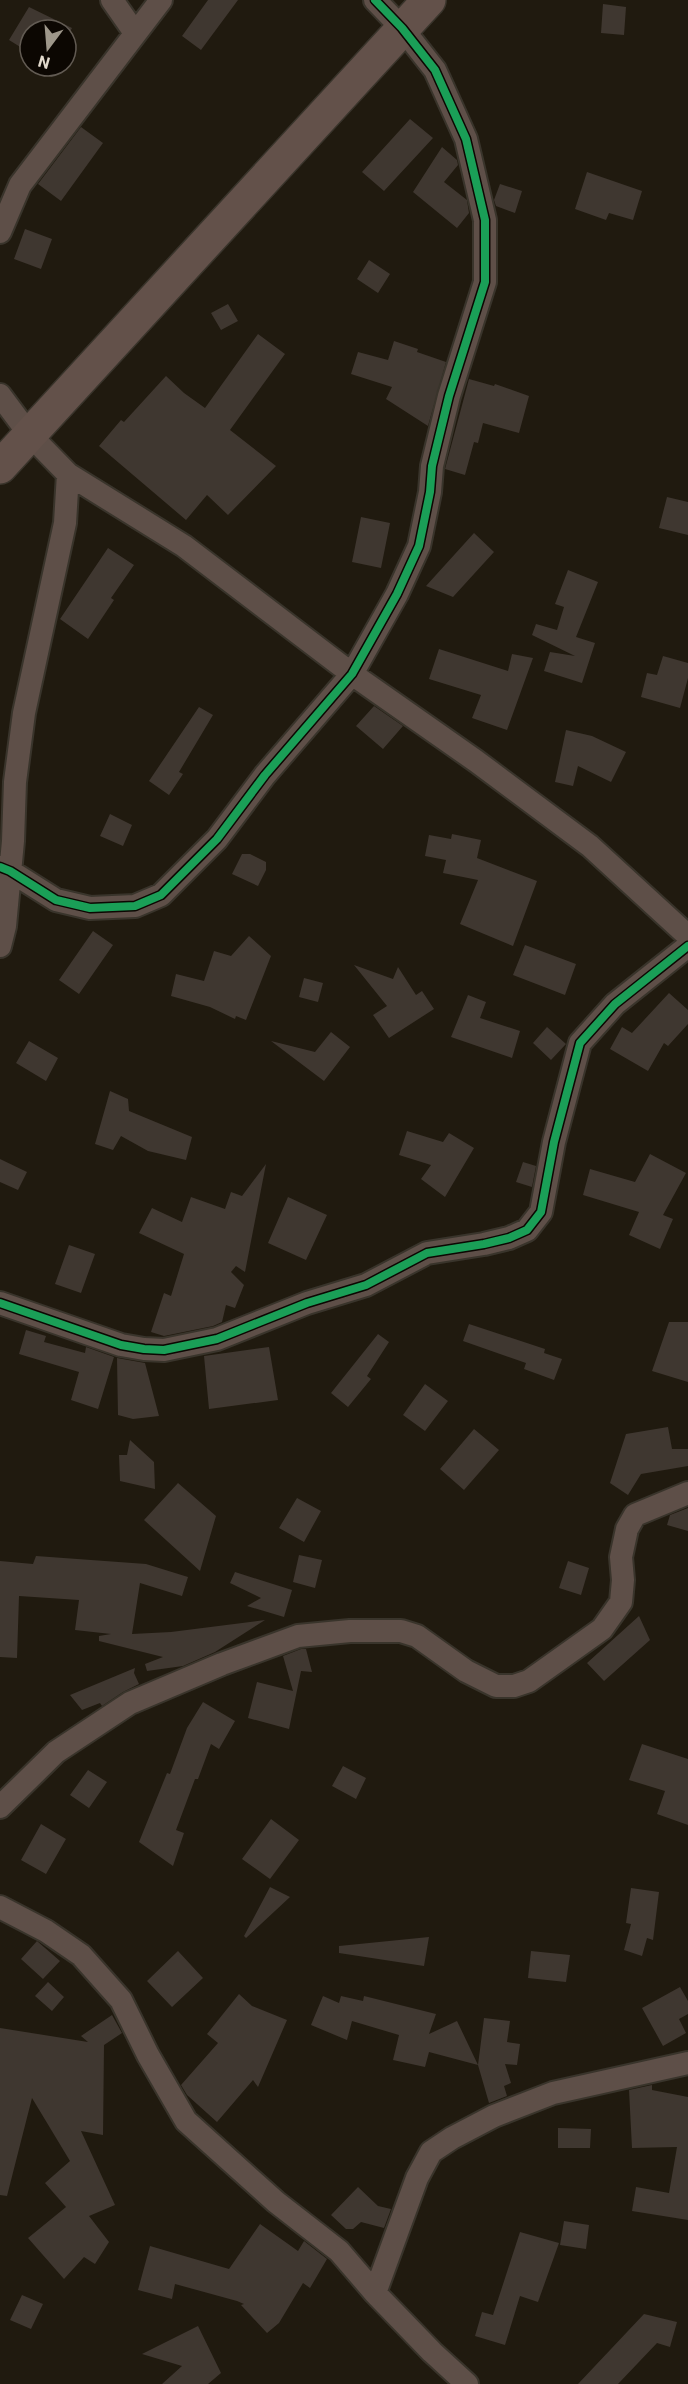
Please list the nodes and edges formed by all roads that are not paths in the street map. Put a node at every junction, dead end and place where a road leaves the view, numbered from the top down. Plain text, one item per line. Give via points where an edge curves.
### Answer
1 (112, 0) edge
2 (161, 0) edge
3 (375, 0) edge
4 (429, 0) edge
5 (402, 28) junction
6 (135, 33) junction
7 (0, 232) edge
8 (0, 396) edge
9 (29, 434) junction
10 (0, 467) edge
11 (68, 474) junction
12 (352, 674) junction
13 (5, 869) edge
14 (688, 936) edge
15 (0, 946) edge
16 (688, 946) edge
17 (0, 1303) edge
18 (688, 1492) edge
19 (0, 1807) edge
20 (0, 1907) edge
21 (688, 2063) edge
22 (375, 2293) junction
23 (467, 2384) edge

1 - 6 street
2 - 6 street
3 - 5 street
4 - 5 main road
5 - 9 main road
5 - 12 street via 435,70 466,139 485,220 485,282 449,396 419,546
6 - 7 street via 20,185
8 - 9 street
9 - 10 main road
9 - 11 street
11 - 12 street via 184,546
11 - 13 street via 65,523 24,713
12 - 13 street via 265,775 217,839 161,895 135,906 90,908 56,900
12 - 14 street via 590,846
13 - 15 street via 5,926
16 - 17 street via 615,1004 580,1043 554,1142 541,1212 527,1230 484,1244 427,1253 366,1285 307,1303 217,1339 164,1350 121,1345
18 - 19 street via 635,1515 627,1529 621,1557 621,1602 602,1629 529,1681 496,1686 466,1671 417,1636 401,1632 298,1636 130,1703 56,1752
20 - 22 street via 81,1955 121,2000 186,2121 276,2202 339,2251
21 - 22 street via 553,2093 495,2116 431,2152 417,2178
22 - 23 street

